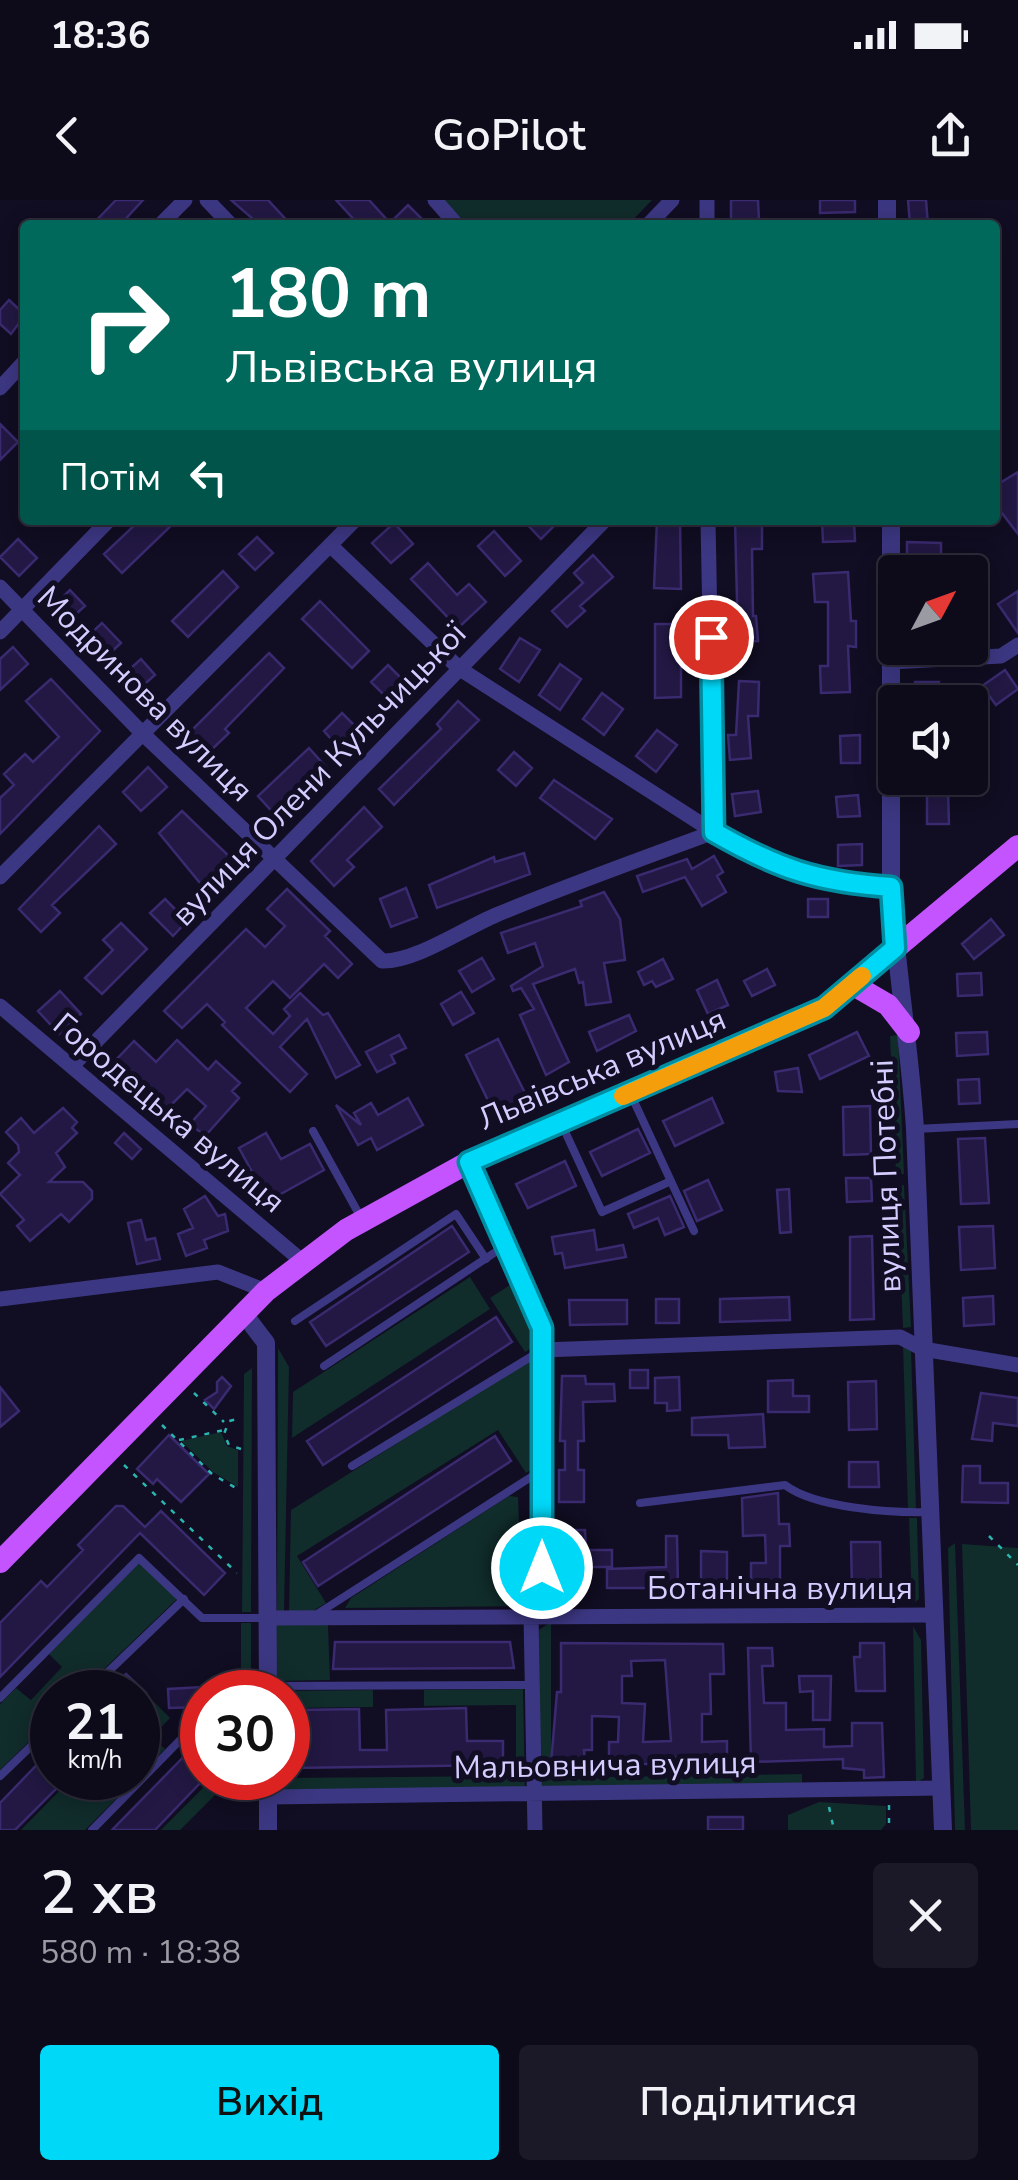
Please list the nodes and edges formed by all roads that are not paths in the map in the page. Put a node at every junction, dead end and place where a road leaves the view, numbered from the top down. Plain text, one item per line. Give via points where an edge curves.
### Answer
1 (185, 200) edge
2 (207, 200) edge
3 (435, 200) edge
4 (672, 200) edge
5 (165, 220) edge
6 (226, 220) edge
7 (453, 220) edge
8 (653, 220) edge
9 (20, 366) edge
10 (0, 388) edge
11 (104, 525) edge
12 (350, 525) edge
13 (600, 525) edge
14 (708, 525) edge
15 (891, 525) edge
16 (330, 544) junction
17 (891, 555) edge
18 (0, 587) edge
19 (22, 609) junction
20 (0, 632) edge
21 (1018, 645) edge
22 (988, 657) edge
23 (891, 665) edge
24 (460, 669) junction
25 (144, 736) junction
26 (714, 832) junction
27 (1018, 846) edge
28 (272, 860) junction
29 (0, 877) edge
30 (891, 887) junction
31 (895, 948) junction
32 (852, 984) junction
33 (0, 1006) edge
34 (909, 1032) junction
35 (72, 1066) junction
36 (630, 1093) junction
37 (561, 1123) junction
38 (1018, 1124) edge
39 (915, 1129) junction
40 (312, 1130) dead end
41 (469, 1162) junction
42 (671, 1180) junction
43 (362, 1220) junction
44 (694, 1231) dead end
45 (506, 1245) junction
46 (486, 1258) junction
47 (302, 1261) junction
48 (266, 1291) junction
49 (0, 1300) edge
50 (244, 1314) junction
51 (295, 1321) dead end
52 (923, 1349) junction
53 (542, 1350) junction
54 (1018, 1365) edge
55 (324, 1366) dead end
56 (352, 1466) dead end
57 (542, 1470) junction
58 (640, 1503) dead end
59 (929, 1512) junction
60 (0, 1562) edge
61 (184, 1598) junction
62 (531, 1615) junction
63 (933, 1615) junction
64 (268, 1618) junction
65 (310, 1618) junction
66 (110, 1670) edge
67 (268, 1670) edge
68 (533, 1685) junction
69 (310, 1688) edge
70 (0, 1698) edge
71 (180, 1740) edge
72 (30, 1747) edge
73 (0, 1776) edge
74 (942, 1788) junction
75 (534, 1794) junction
76 (310, 1797) edge
77 (268, 1800) edge
78 (92, 1830) edge
79 (268, 1830) edge
80 (535, 1830) edge
81 (943, 1830) edge

1 - 5 street
2 - 6 street
3 - 7 street
4 - 8 street
9 - 10 street
11 - 19 street
12 - 16 street
13 - 24 street, вулиця Олени Кульчицької
14 - 26 street
15 - 17 street, вулиця Потебні
16 - 24 street
16 - 25 street
18 - 19 street, Модринова вулиця
19 - 20 street
19 - 25 street, Модринова вулиця
21 - 22 street
23 - 30 street, вулиця Потебні
24 - 26 street
24 - 28 street, вулиця Олени Кульчицької
25 - 28 street, Модринова вулиця
25 - 29 street
26 - 28 street, Модринова вулиця via 506,911 401,962 382,962
26 - 30 street via 789,871 832,883
27 - 31 main road, Львівська вулиця
28 - 35 street, вулиця Олени Кульчицької
30 - 31 street, вулиця Потебні
31 - 32 main road, Львівська вулиця
31 - 34 street, вулиця Потебні
32 - 34 main road via 888,1005
32 - 36 main road, Львівська вулиця via 824,1008
33 - 35 street, Городецька вулиця
34 - 39 street, вулиця Потебні
35 - 47 street, Городецька вулиця
36 - 37 main road, Львівська вулиця
36 - 42 lane
37 - 41 main road, Львівська вулиця
37 - 42 lane via 602,1212
38 - 39 lane
39 - 52 street, вулиця Потебні
40 - 43 lane
41 - 43 main road, Львівська вулиця
41 - 45 street
42 - 44 lane
43 - 47 main road, Львівська вулиця
45 - 46 lane
45 - 53 street via 542,1328
46 - 51 lane via 456,1214
46 - 55 lane
47 - 48 main road, Львівська вулиця
48 - 49 street via 218,1272
48 - 50 main road, Львівська вулиця
50 - 60 main road, Львівська вулиця
50 - 64 street via 266,1344
52 - 53 street via 900,1337
52 - 54 street
52 - 59 street, вулиця Потебні
53 - 56 lane
53 - 57 street
57 - 62 street via 542,1601
57 - 65 lane
58 - 59 lane via 786,1485 801,1497
59 - 63 street, вулиця Потебні
61 - 64 lane via 202,1618
61 - 66 lane
61 - 70 lane via 146,1561 133,1560
62 - 63 street, Ботанічна вулиця
62 - 65 street, Ботанічна вулиця
62 - 68 street
63 - 74 street, вулиця Потебні
64 - 65 street, Ботанічна вулиця
64 - 67 street
68 - 69 lane
68 - 75 street
71 - 78 lane
72 - 73 lane
74 - 75 street, Мальовнича вулиця
74 - 81 street, вулиця Потебні
75 - 76 street, Мальовнича вулиця
75 - 80 street
77 - 79 street

